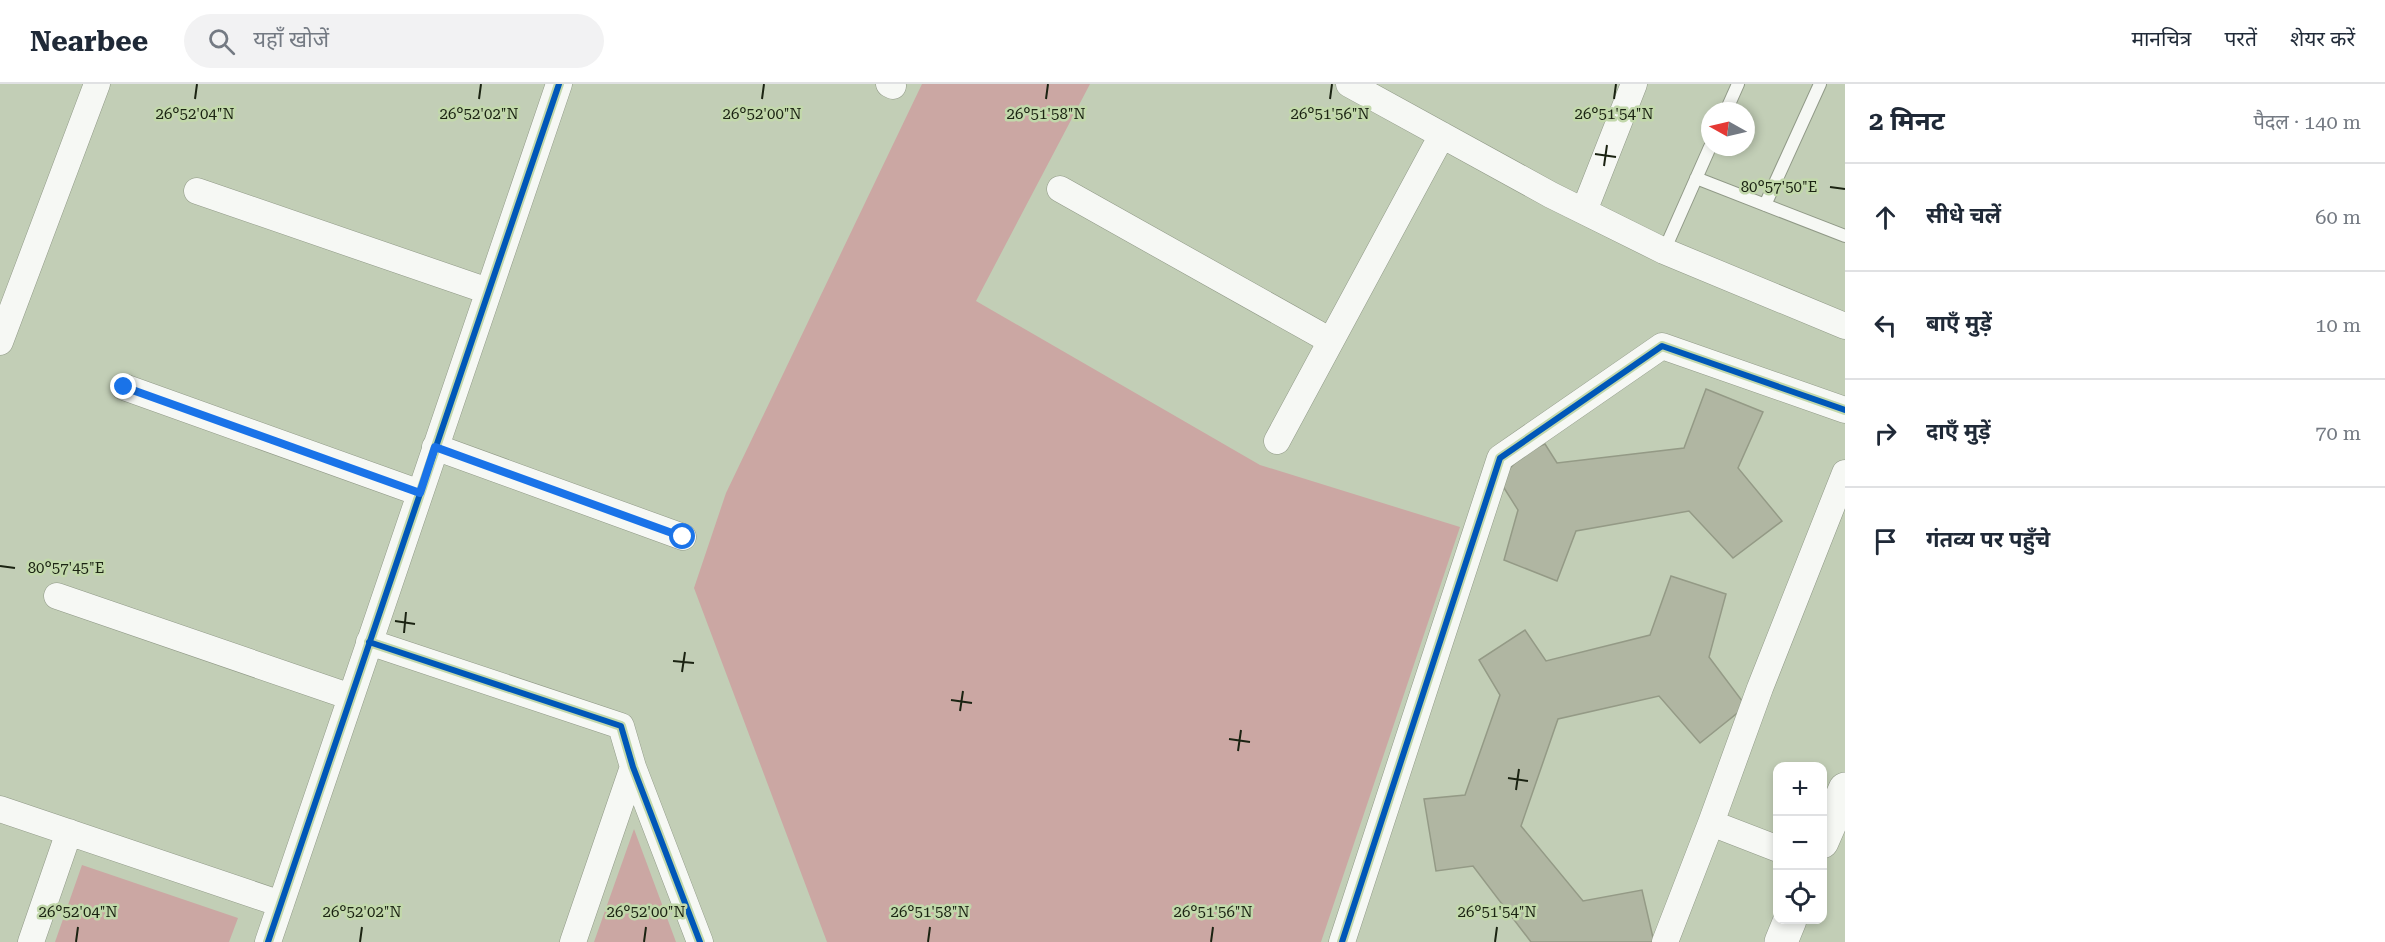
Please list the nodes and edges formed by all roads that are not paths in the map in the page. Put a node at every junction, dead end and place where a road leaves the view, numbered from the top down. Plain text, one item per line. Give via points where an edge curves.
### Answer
1 (97, 84) edge
2 (559, 84) edge
3 (1349, 84) edge
4 (1634, 84) edge
5 (1738, 84) edge
6 (1820, 84) edge
7 (1730, 102) edge
8 (1442, 135) junction
9 (1706, 156) edge
10 (1696, 178) junction
11 (1060, 189) dead end
12 (197, 191) dead end
13 (1765, 205) junction
14 (1584, 211) junction
15 (1845, 236) edge
16 (1664, 251) junction
17 (488, 291) junction
18 (1845, 326) edge
19 (1331, 341) junction
20 (0, 342) edge
21 (124, 387) dead end
22 (1845, 410) edge
23 (1277, 441) dead end
24 (435, 447) junction
25 (1845, 473) edge
26 (420, 493) junction
27 (683, 537) dead end
28 (57, 597) dead end
29 (369, 642) junction
30 (351, 697) junction
31 (633, 767) junction
32 (1845, 789) edge
33 (0, 808) edge
34 (1711, 823) junction
35 (1827, 831) edge
36 (69, 832) junction
37 (1773, 847) edge
38 (281, 904) junction
39 (1788, 924) edge
40 (31, 942) edge
41 (268, 942) edge
42 (573, 942) edge
43 (700, 942) edge
44 (1342, 942) edge
45 (1665, 942) edge
46 (1781, 942) edge

1 - 20 street
2 - 17 street
3 - 8 street
4 - 14 street
5 - 7 lane
6 - 13 lane
8 - 14 street
8 - 19 street
9 - 10 lane
10 - 13 lane
10 - 16 lane
11 - 19 street
12 - 17 street
13 - 15 lane
14 - 16 street
16 - 18 street
17 - 24 street
19 - 23 street
21 - 26 street
22 - 44 street via 1662,346 1500,458
24 - 26 street
24 - 27 street
25 - 34 street
26 - 29 street
28 - 30 street
29 - 30 street
29 - 31 street via 621,726
30 - 38 street
31 - 42 street
31 - 43 street
32 - 35 street
33 - 36 street
34 - 37 street
34 - 45 street
36 - 38 street
36 - 40 street
38 - 41 street
39 - 46 street

